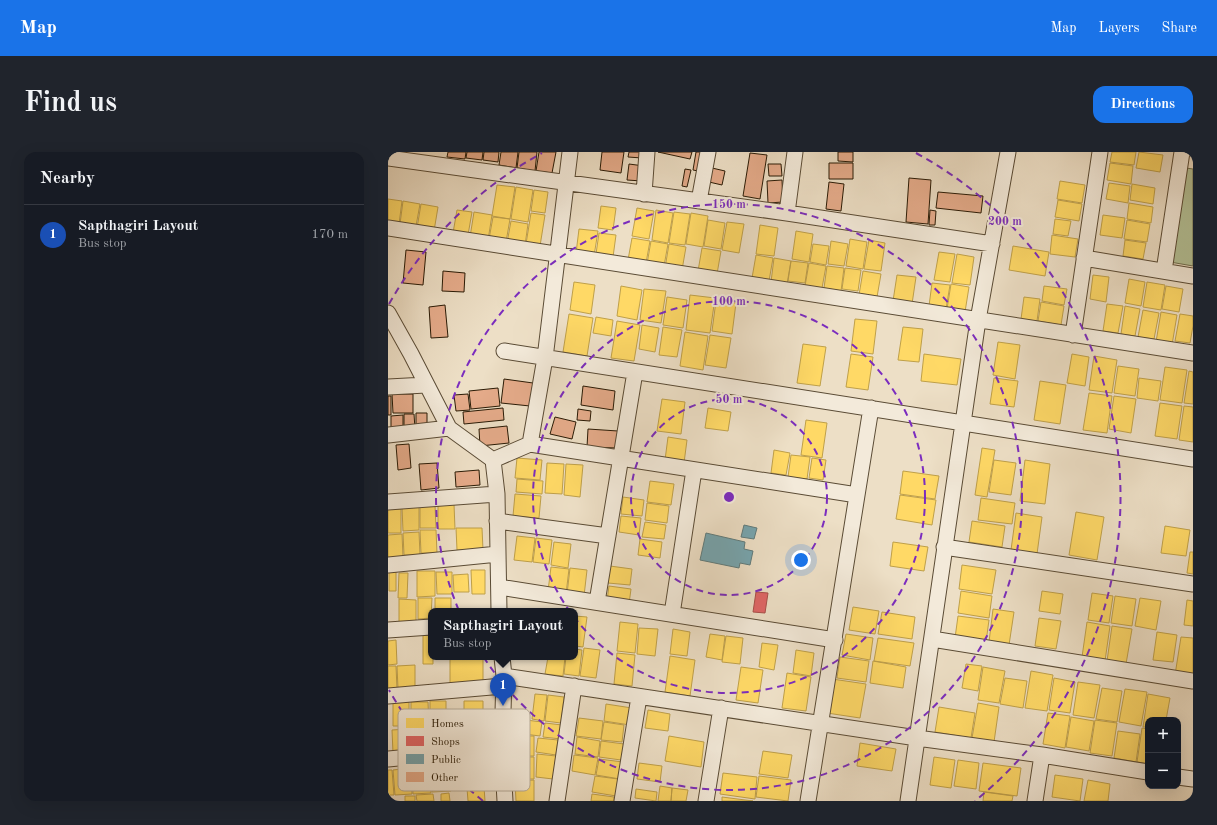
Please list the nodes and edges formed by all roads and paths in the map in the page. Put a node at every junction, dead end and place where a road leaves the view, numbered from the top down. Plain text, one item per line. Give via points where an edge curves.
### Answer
1 (570, 152) edge
2 (647, 152) edge
3 (708, 152) edge
4 (795, 152) edge
5 (1008, 152) edge
6 (1100, 152) edge
7 (1185, 157) edge
8 (388, 158) edge
9 (566, 183) junction
10 (644, 194) junction
11 (699, 201) junction
12 (787, 213) junction
13 (388, 228) edge
14 (992, 244) junction
15 (557, 254) junction
16 (1084, 258) junction
17 (1164, 271) junction
18 (1193, 276) edge
19 (388, 312) edge
20 (978, 320) junction
21 (392, 326) edge
22 (1073, 335) junction
23 (504, 351) dead end
24 (1193, 353) edge
25 (545, 358) junction
26 (635, 372) junction
27 (426, 385) junction
28 (388, 387) edge
29 (871, 408) junction
30 (963, 423) junction
31 (449, 428) junction
32 (388, 435) edge
33 (530, 444) junction
34 (621, 458) junction
35 (1193, 459) edge
36 (493, 460) junction
37 (694, 470) junction
38 (497, 494) junction
39 (857, 495) junction
40 (388, 502) edge
41 (497, 521) junction
42 (608, 536) junction
43 (944, 547) junction
44 (498, 554) junction
45 (388, 565) edge
46 (1193, 584) edge
47 (499, 587) junction
48 (598, 602) junction
49 (499, 608) edge
50 (672, 614) junction
51 (428, 627) edge
52 (388, 630) edge
53 (932, 639) junction
54 (835, 640) junction
55 (502, 660) edge
56 (503, 681) junction
57 (1193, 681) edge
58 (574, 686) junction
59 (388, 696) edge
60 (639, 697) junction
61 (721, 708) junction
62 (503, 709) edge
63 (822, 724) junction
64 (917, 738) junction
65 (1042, 755) junction
66 (398, 758) edge
67 (388, 759) edge
68 (1145, 772) edge
69 (1181, 777) edge
70 (1193, 779) edge
71 (504, 791) edge
72 (505, 801) edge
73 (557, 801) edge
74 (622, 801) edge
75 (706, 801) edge
76 (808, 801) edge
77 (908, 801) edge
78 (1035, 801) edge

1 - 9 street
2 - 10 street
3 - 11 street
4 - 12 street
5 - 14 street
6 - 16 street
7 - 17 street
8 - 9 street
9 - 10 street
9 - 15 street
10 - 11 street
11 - 12 street
12 - 14 street
13 - 15 street
14 - 20 street
15 - 20 street
15 - 25 street
16 - 17 street
16 - 22 street
17 - 18 street
19 - 21 street
20 - 22 street
20 - 30 street
21 - 27 street via 411,354
22 - 24 street
23 - 25 street
25 - 26 street
25 - 33 street
26 - 29 street
26 - 34 street
27 - 28 street
27 - 31 street
29 - 30 street
29 - 39 street
30 - 35 street
30 - 43 street
31 - 32 street
31 - 36 street
33 - 34 street
33 - 36 street
34 - 37 street
34 - 42 street
36 - 38 street
37 - 39 street
37 - 50 street
38 - 40 street
38 - 41 street
39 - 54 street
41 - 42 street
41 - 44 street
42 - 48 street
43 - 46 street
43 - 53 street
44 - 45 street
44 - 47 street
47 - 48 street
47 - 49 street
48 - 50 street
50 - 54 street
51 - 52 street
53 - 57 street
53 - 64 street
54 - 63 street
55 - 56 street
56 - 58 street
56 - 59 street
56 - 62 street
58 - 60 street
58 - 73 street
60 - 61 street
60 - 74 street
61 - 63 street
61 - 75 street
63 - 64 street
63 - 76 street
64 - 65 street
64 - 77 street
65 - 68 street
65 - 78 street
66 - 67 street
69 - 70 street
71 - 72 street

